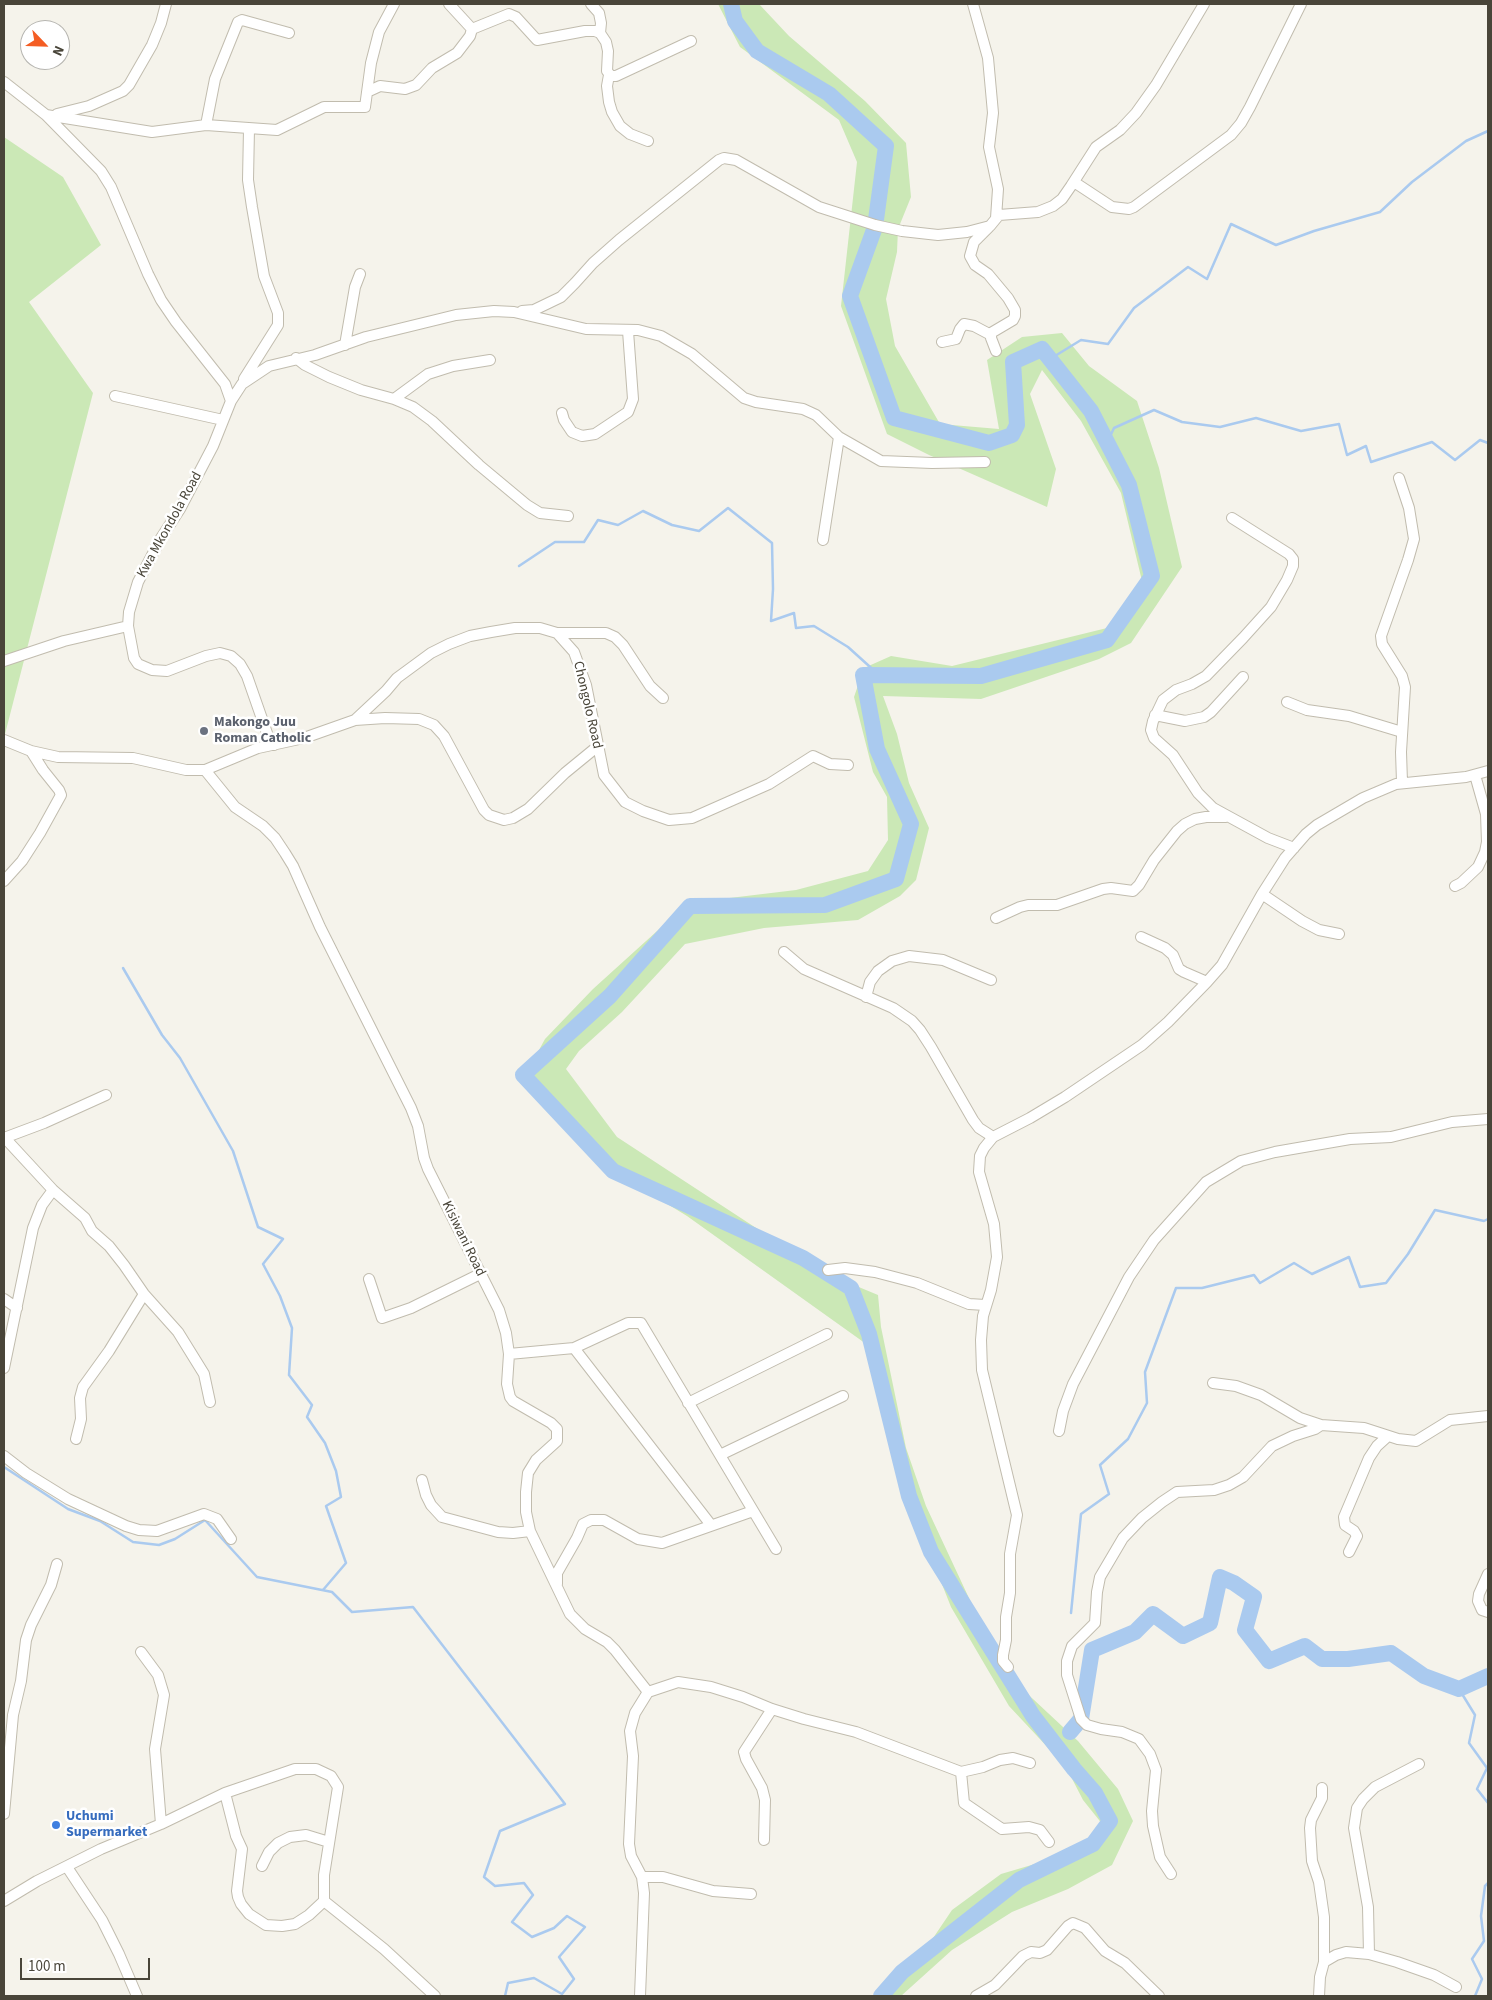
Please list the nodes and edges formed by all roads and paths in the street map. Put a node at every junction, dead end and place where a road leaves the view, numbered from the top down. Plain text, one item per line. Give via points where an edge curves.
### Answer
1 (166, 4) edge
2 (394, 4) edge
3 (449, 4) edge
4 (591, 4) edge
5 (973, 4) edge
6 (1204, 4) edge
7 (1301, 4) edge
8 (472, 29) junction
9 (289, 33) dead end
10 (600, 33) junction
11 (691, 41) dead end
12 (609, 75) junction
13 (4, 82) edge
14 (367, 92) junction
15 (46, 115) junction
16 (206, 125) junction
17 (249, 128) junction
18 (648, 141) dead end
19 (1074, 182) junction
20 (993, 222) junction
21 (360, 274) dead end
22 (514, 312) junction
23 (628, 331) junction
24 (991, 335) junction
25 (942, 342) dead end
26 (345, 345) junction
27 (996, 351) dead end
28 (296, 358) junction
29 (490, 360) dead end
30 (242, 384) junction
31 (115, 396) dead end
32 (394, 399) junction
33 (231, 401) junction
34 (562, 413) dead end
35 (223, 420) junction
36 (839, 437) junction
37 (985, 462) dead end
38 (1399, 478) dead end
39 (568, 516) dead end
40 (1232, 518) dead end
41 (823, 540) dead end
42 (128, 626) junction
43 (558, 634) junction
44 (4, 662) edge
45 (1243, 677) dead end
46 (662, 698) dead end
47 (1288, 702) dead end
48 (1155, 715) junction
49 (355, 720) junction
50 (1402, 732) junction
51 (4, 740) edge
52 (274, 745) junction
53 (598, 746) junction
54 (31, 752) junction
55 (848, 765) dead end
56 (205, 770) junction
57 (1488, 771) edge
58 (1475, 775) junction
59 (1402, 782) junction
60 (1227, 817) junction
61 (1294, 848) junction
62 (4, 882) edge
63 (1454, 886) dead end
64 (1262, 894) junction
65 (996, 918) dead end
66 (1339, 934) dead end
67 (1141, 937) dead end
68 (784, 952) dead end
69 (991, 980) dead end
70 (1207, 982) junction
71 (866, 997) junction
72 (106, 1095) dead end
73 (1488, 1119) edge
74 (4, 1137) edge
75 (993, 1137) junction
76 (53, 1190) junction
77 (828, 1270) dead end
78 (480, 1274) junction
79 (369, 1279) dead end
80 (144, 1294) junction
81 (4, 1299) edge
82 (985, 1305) junction
83 (17, 1308) junction
84 (827, 1334) dead end
85 (574, 1348) junction
86 (509, 1354) junction
87 (4, 1368) edge
88 (1213, 1383) dead end
89 (843, 1396) dead end
90 (210, 1402) dead end
91 (688, 1403) junction
92 (1488, 1416) edge
93 (1321, 1425) junction
94 (1059, 1431) dead end
95 (1388, 1436) junction
96 (76, 1439) dead end
97 (720, 1455) junction
98 (4, 1456) edge
99 (422, 1480) dead end
100 (753, 1511) junction
101 (711, 1525) junction
102 (530, 1531) junction
103 (232, 1538) dead end
104 (776, 1549) dead end
105 (1349, 1552) dead end
106 (57, 1564) dead end
107 (1488, 1574) edge
108 (557, 1590) junction
109 (1488, 1612) edge
110 (141, 1652) dead end
111 (1008, 1667) dead end
112 (648, 1692) junction
113 (772, 1709) junction
114 (1030, 1763) dead end
115 (1419, 1764) dead end
116 (961, 1772) junction
117 (1322, 1788) dead end
118 (225, 1793) junction
119 (4, 1814) edge
120 (160, 1824) junction
121 (764, 1840) dead end
122 (329, 1842) junction
123 (1048, 1842) dead end
124 (67, 1866) junction
125 (262, 1866) dead end
126 (1171, 1874) dead end
127 (642, 1877) junction
128 (751, 1894) dead end
129 (4, 1901) edge
130 (324, 1901) junction
131 (1369, 1954) junction
132 (1324, 1962) junction
133 (1456, 1987) dead end
134 (137, 1996) edge
135 (435, 1996) edge
136 (640, 1996) edge
137 (976, 1996) edge
138 (1159, 1996) edge
139 (1319, 1996) edge

1 - 15 street via 152,45 123,91 89,106
2 - 14 street via 379,32
3 - 8 street
4 - 10 street via 599,13
5 - 20 street via 988,58 993,113 989,147 998,189
6 - 19 street via 1156,86 1126,126 1096,147
7 - 19 street via 1254,100 1231,135 1129,209 1112,207
8 - 10 street via 509,14 516,17 537,40 585,31
8 - 14 street via 457,53 432,68 416,85 405,89 380,86
9 - 16 street via 242,20 238,22 215,79
10 - 12 street via 608,51
11 - 12 street via 616,76
12 - 18 street via 608,102 620,126
13 - 15 street
14 - 17 street via 365,107 324,107 277,130
15 - 16 street via 152,132
15 - 33 street via 101,171 161,300 225,384
16 - 17 street
17 - 30 street, Kwa Mkondola Road via 248,180 261,262 278,313 278,325
19 - 20 street via 1053,206 1038,212 1005,214
20 - 22 street via 967,232 938,235 876,225 819,207 736,160 724,158 619,240 561,297 534,310
20 - 24 street via 974,242 970,256 1008,298 1015,316
21 - 26 street
22 - 23 street via 586,329
22 - 26 street via 456,315
23 - 34 street via 633,399 628,412 595,434 582,436 572,432
23 - 36 street via 661,336 692,354 744,398 802,409 816,415
24 - 25 street via 964,324 956,339
24 - 27 street
26 - 28 street
28 - 30 street via 269,366
28 - 32 street via 329,377
29 - 32 street via 428,374
30 - 33 street, Kwa Mkondola Road
31 - 35 street
32 - 39 street via 432,421 479,466 527,505 540,513
33 - 35 street, Kwa Mkondola Road
35 - 42 street, Kwa Mkondola Road via 196,479 146,566 128,612
36 - 37 street via 881,461 891,463
36 - 41 street
38 - 50 street via 1409,508 1414,539 1381,636 1382,644 1402,676 1405,687
40 - 48 street via 1289,554 1293,566 1288,580 1265,614 1214,668 1199,680 1170,694
42 - 44 street via 64,640
42 - 52 street, Kwa Mkondola Road via 134,658 138,664 152,670 167,671 220,653 231,656 247,676
43 - 46 street via 606,633 614,637
43 - 49 street via 540,628 515,628 470,636 449,644 397,678
43 - 53 street, Chongolo Road via 574,652 580,667
45 - 48 street via 1204,717 1185,721
47 - 50 street via 1308,710 1349,716
48 - 60 street via 1151,724 1154,738 1172,756 1203,798
49 - 52 street
49 - 53 street via 419,719 434,725 444,736 484,810 504,820 528,809
50 - 59 street
51 - 54 street
52 - 56 street
53 - 55 street, Chongolo Road via 604,775 625,802 669,820 692,818 748,794 774,782 813,756 830,764
54 - 56 street via 58,757 133,758 186,770
54 - 62 street via 61,795 22,861
56 - 78 street, Kisiwani Road via 234,808 275,838 293,866 311,910 411,1108 428,1169
57 - 58 street
58 - 59 street
58 - 63 street via 1486,814 1487,842 1478,867 1461,884
59 - 61 street via 1382,788 1333,815 1306,834
60 - 61 street
60 - 65 street via 1206,817 1185,824 1133,891 1103,889 1057,905 1020,907
61 - 64 street
64 - 66 street via 1319,930
64 - 70 street via 1229,954
67 - 70 street via 1165,948 1173,955 1179,969
68 - 71 street via 804,968
69 - 71 street via 943,960 909,956 892,961 878,971 870,982
70 - 75 street via 1142,1045 1066,1097
71 - 75 street via 903,1014 920,1030 973,1120
72 - 74 street
73 - 94 street via 1452,1122 1391,1137 1350,1139 1275,1152 1241,1161 1206,1182 1154,1240 1129,1277 1074,1384
74 - 76 street
75 - 82 street via 984,1148 979,1164 994,1224 997,1257 992,1290
76 - 80 street via 85,1218
76 - 83 street via 42,1205 33,1228
77 - 82 street via 845,1268 875,1272 917,1283 969,1304
78 - 79 street via 411,1308 382,1318
78 - 86 street, Kisiwani Road via 499,1310
80 - 90 street via 178,1332 196,1360 204,1374
80 - 96 street via 110,1351 83,1387
81 - 83 street
82 - 111 street via 981,1328 982,1370 1017,1515 1010,1554 1010,1593 1003,1655
83 - 87 street
84 - 91 street
85 - 86 street
85 - 91 street via 628,1323 641,1323
85 - 101 street
86 - 102 street, Kisiwani Road via 507,1384 510,1397 555,1426 558,1436 555,1444 536,1460 528,1473 526,1512
88 - 93 street via 1236,1386 1261,1395 1300,1418
89 - 97 street
91 - 97 street
92 - 95 street via 1450,1420 1416,1441
93 - 95 street via 1364,1428
93 - 126 street via 1272,1446 1243,1477 1229,1485 1214,1490 1177,1492 1142,1518 1123,1538 1100,1576 1094,1623 1072,1646 1067,1675 1081,1719 1087,1725 1139,1739 1150,1754 1156,1770 1153,1826 1160,1858
95 - 105 street via 1369,1458 1344,1517 1345,1525 1357,1536
97 - 100 street
98 - 103 street via 68,1499 126,1526 157,1531 204,1514 217,1518
99 - 102 street via 426,1495 442,1517 498,1532
100 - 101 street
100 - 104 street
101 - 108 street via 662,1543 638,1539 604,1520 591,1520 583,1524 557,1573
102 - 108 street, Kisiwani Road
106 - 119 street via 26,1640 13,1715
107 - 109 street via 1478,1601 1482,1610
108 - 112 street, Kisiwani Road via 576,1621 615,1650
110 - 120 street via 158,1675 164,1695 155,1749
112 - 113 street via 678,1682 693,1684 743,1696
112 - 127 street via 635,1713 630,1731 633,1756 629,1844
113 - 116 street via 856,1732
113 - 121 street via 744,1752 765,1800
114 - 116 street via 1013,1758
115 - 131 street via 1375,1787 1357,1808 1354,1828 1368,1907
116 - 123 street via 964,1803 1002,1830 1029,1827 1040,1830
117 - 132 street via 1322,1798 1310,1828 1312,1861 1324,1917
118 - 120 street
118 - 122 street via 295,1769 324,1772 335,1780 338,1787
118 - 130 street via 242,1849 238,1897 249,1914 266,1925 295,1924
120 - 124 street
122 - 125 street via 306,1835 290,1837 269,1852
122 - 130 street
124 - 129 street
124 - 134 street via 102,1920
127 - 128 street via 663,1877 713,1890
127 - 136 street
130 - 135 street via 384,1949
131 - 132 street via 1346,1952
131 - 133 street via 1434,1975
132 - 139 street
137 - 138 street via 995,1985 1024,1956 1047,1950 1073,1923 1085,1928 1105,1951 1125,1963

